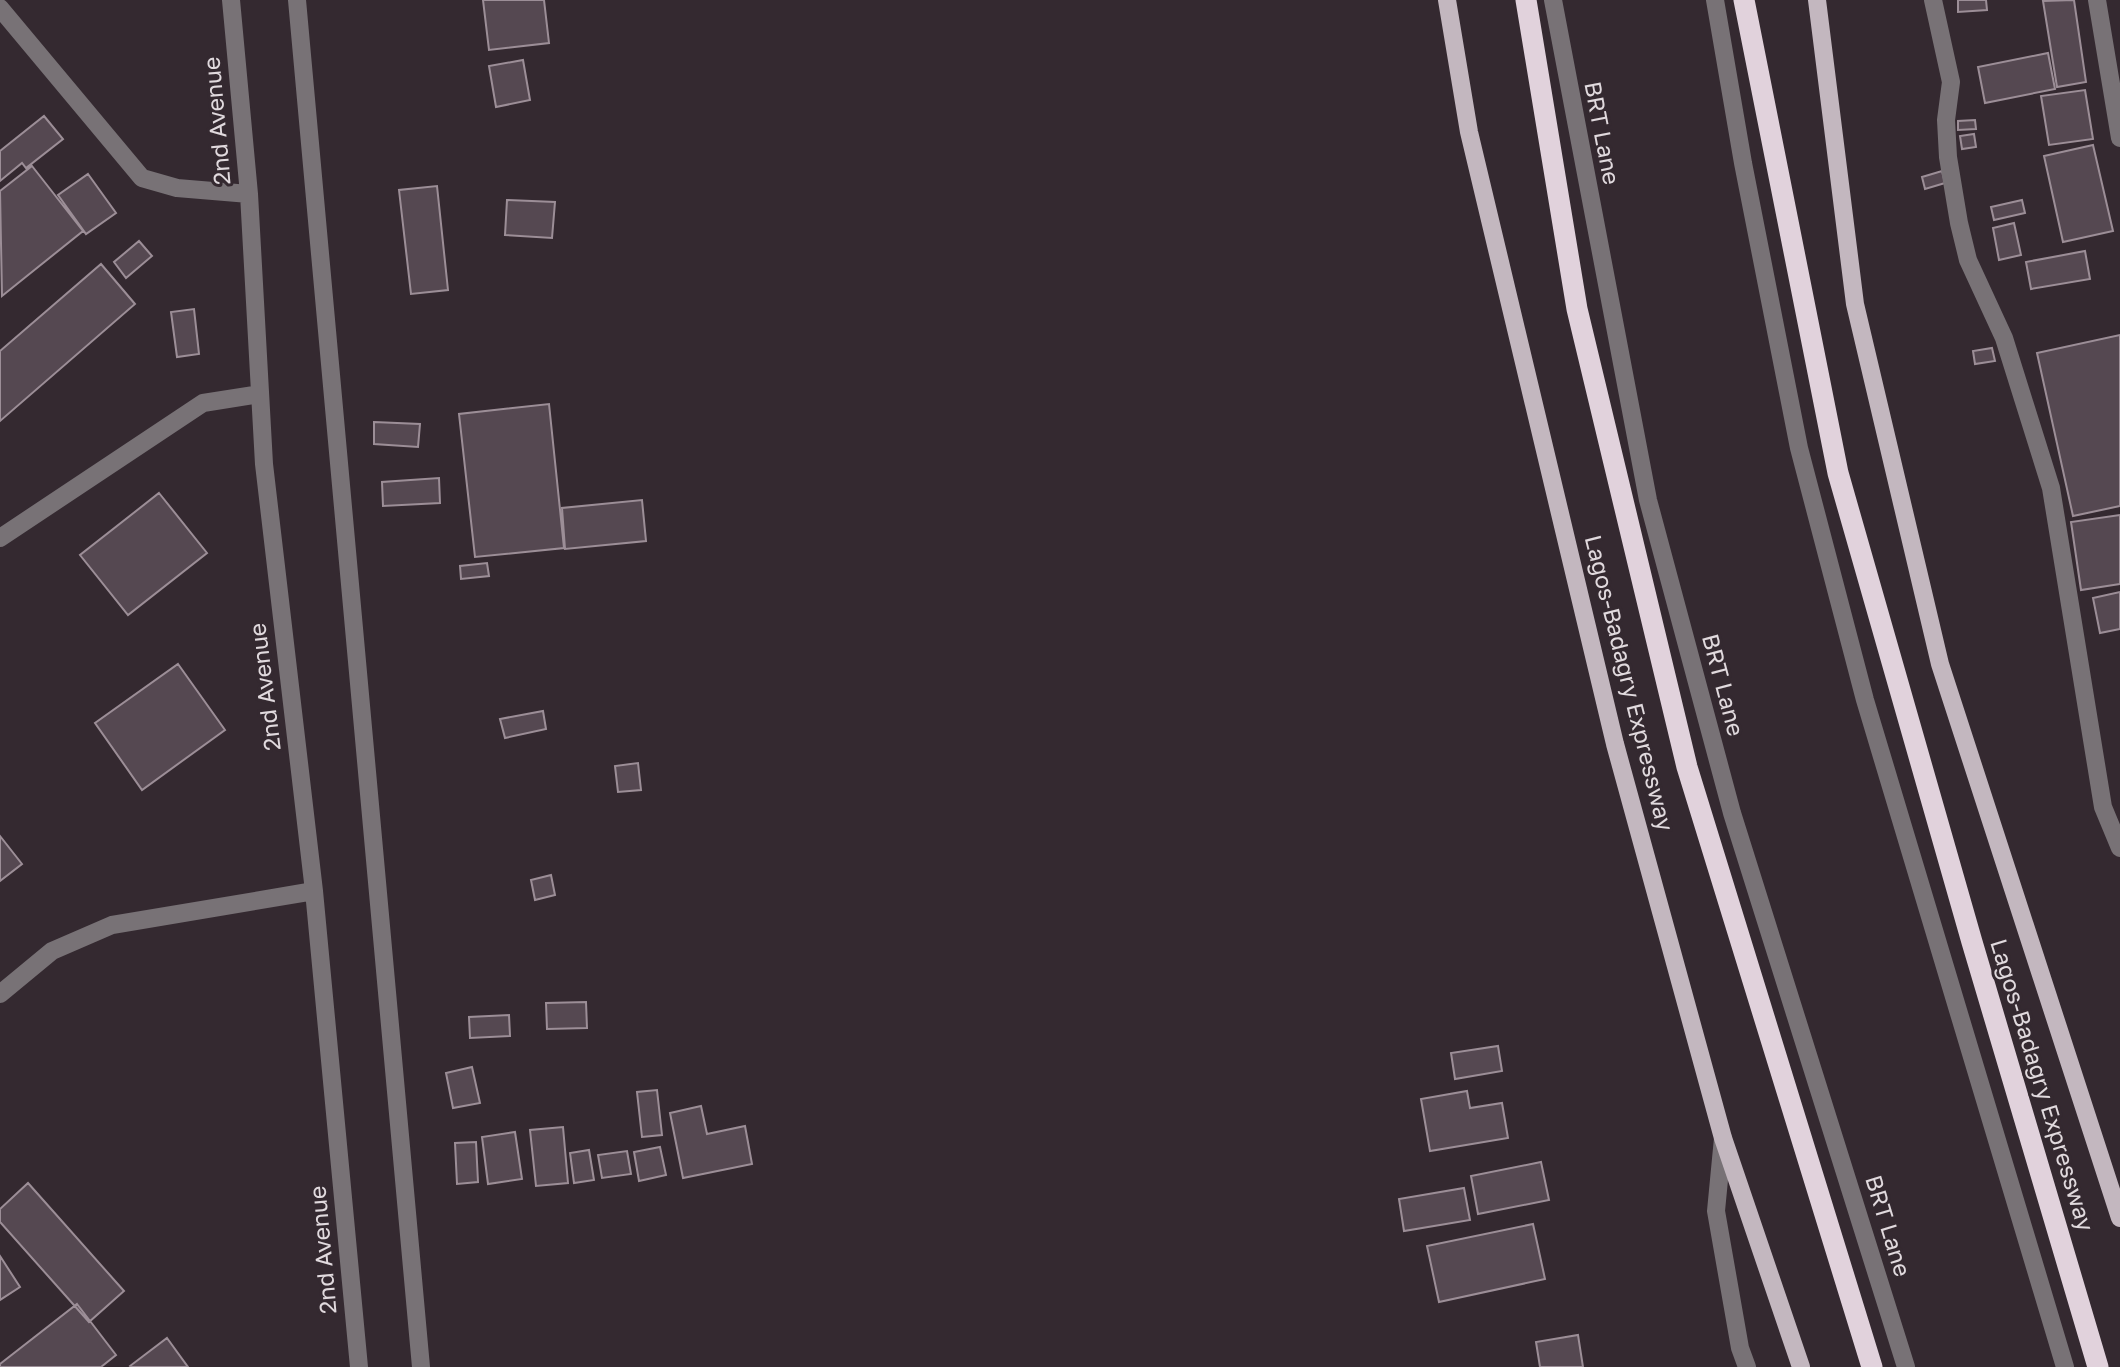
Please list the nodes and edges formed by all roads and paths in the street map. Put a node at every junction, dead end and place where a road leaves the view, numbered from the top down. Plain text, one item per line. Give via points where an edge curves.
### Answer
1 (231, 0) edge
2 (297, 0) edge
3 (1447, 0) edge
4 (1526, 0) edge
5 (1553, 0) edge
6 (1715, 0) edge
7 (1744, 0) edge
8 (1816, 0) edge
9 (1933, 0) edge
10 (2097, 0) edge
11 (0, 8) edge
12 (2120, 138) edge
13 (249, 194) junction
14 (260, 394) junction
15 (0, 538) edge
16 (2120, 848) edge
17 (314, 891) junction
18 (0, 994) edge
19 (1723, 1138) junction
20 (2120, 1218) edge
21 (359, 1367) edge
22 (421, 1367) edge
23 (1746, 1367) edge
24 (1801, 1367) edge
25 (1872, 1367) edge
26 (1906, 1367) edge
27 (2065, 1367) edge
28 (2098, 1367) edge

1 - 13 street, 2nd Avenue
2 - 22 street
3 - 19 main road, Lagos-Badagry Expressway via 1469,132 1611,730
4 - 25 highway, Lagos-Badagry Expressway via 1577,309 1688,767
5 - 26 street, BRT Lane via 1648,500 1732,813
6 - 27 street via 1798,448 1865,701
7 - 28 highway, Lagos-Badagry Expressway via 1838,473
8 - 20 main road, Lagos-Badagry Expressway via 1855,304 1940,664
9 - 16 street via 1951,82 1948,157 1959,223 1968,260 2004,338 2051,488 2103,807
10 - 12 street
11 - 13 street via 142,178 177,188
13 - 14 street, 2nd Avenue
14 - 15 street via 203,403
14 - 17 street, 2nd Avenue via 264,464
17 - 18 street via 112,925 52,951
17 - 21 street, 2nd Avenue
19 - 23 street via 1716,1211
19 - 24 main road, Lagos-Badagry Expressway

